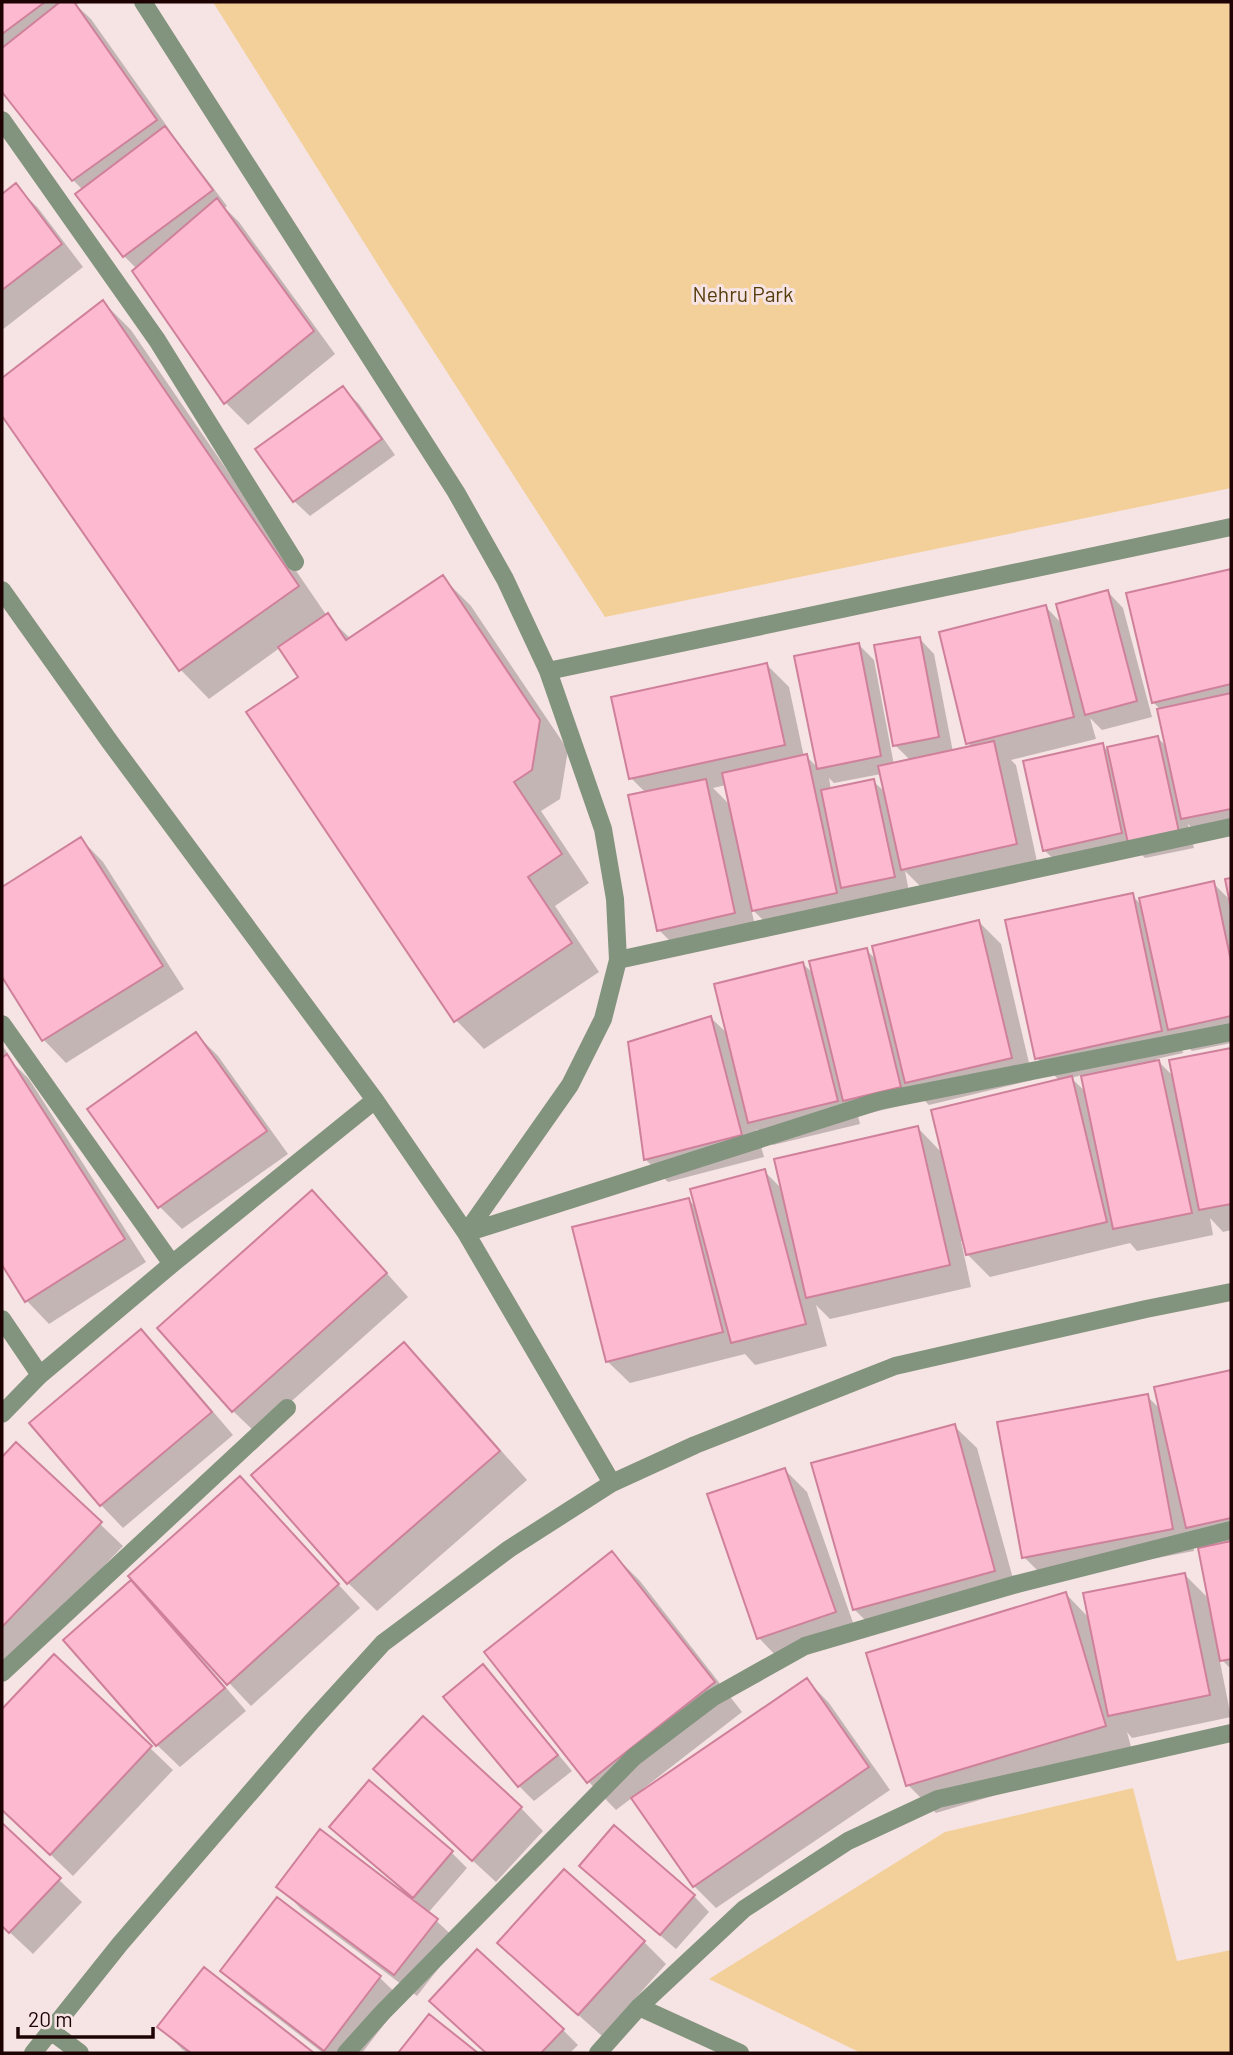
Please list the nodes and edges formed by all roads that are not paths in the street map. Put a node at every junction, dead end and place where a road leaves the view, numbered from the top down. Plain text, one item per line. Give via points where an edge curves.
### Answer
1 (143, 2) edge
2 (2, 120) edge
3 (1231, 527) edge
4 (295, 562) dead end
5 (2, 590) edge
6 (548, 671) junction
7 (1231, 827) edge
8 (618, 960) junction
9 (2, 1024) edge
10 (1231, 1032) edge
11 (375, 1100) junction
12 (466, 1233) junction
13 (172, 1264) junction
14 (1231, 1292) edge
15 (2, 1319) edge
16 (40, 1375) junction
17 (288, 1408) dead end
18 (2, 1414) edge
19 (612, 1483) junction
20 (1231, 1530) edge
21 (2, 1673) edge
22 (1231, 1733) edge
23 (639, 2007) junction
24 (51, 2031) junction
25 (33, 2053) edge
26 (80, 2053) edge
27 (346, 2053) edge
28 (597, 2053) edge
29 (740, 2053) edge

1 - 6 street via 456,492 505,579
2 - 4 street via 157,340
3 - 6 street
5 - 11 street
6 - 8 street via 603,829 615,899
7 - 8 street
8 - 12 street via 603,1019 570,1085
9 - 13 street
10 - 12 street via 879,1101
11 - 12 street
11 - 13 street
12 - 19 street
13 - 16 street
14 - 19 street via 895,1366
15 - 16 street
16 - 18 street
17 - 21 street
19 - 24 street via 509,1549 383,1643 172,1883
20 - 27 street via 1017,1584 805,1646 712,1698 634,1757
22 - 23 street via 938,1799 848,1841 744,1909
23 - 28 street
23 - 29 street
24 - 25 street
24 - 26 street

